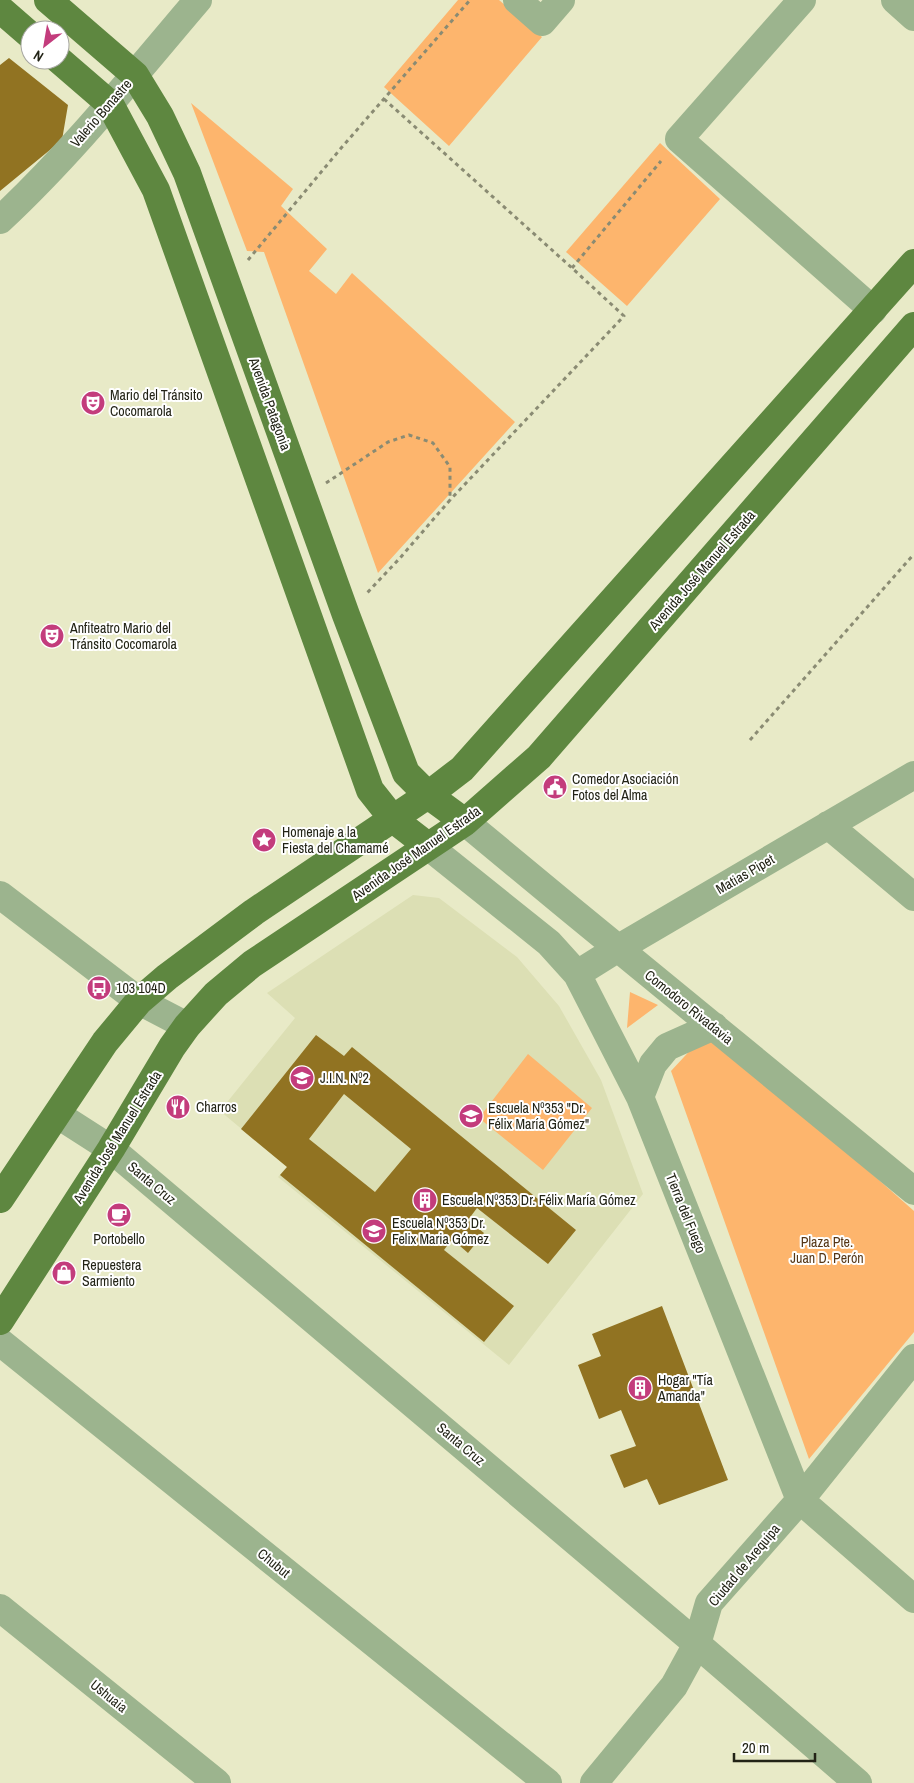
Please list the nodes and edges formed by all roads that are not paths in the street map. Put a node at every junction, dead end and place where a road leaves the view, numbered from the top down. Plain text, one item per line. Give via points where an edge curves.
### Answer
1 (48, 0) edge
2 (198, 0) edge
3 (517, 0) edge
4 (561, 0) edge
5 (802, 0) edge
6 (895, 0) edge
7 (0, 9) edge
8 (914, 17) edge
9 (20, 26) edge
10 (70, 69) edge
11 (135, 75) junction
12 (110, 104) junction
13 (0, 220) edge
14 (914, 263) edge
15 (873, 310) junction
16 (914, 326) edge
17 (914, 776) edge
18 (428, 795) junction
19 (393, 819) junction
20 (465, 822) junction
21 (828, 825) junction
22 (428, 846) junction
23 (0, 895) edge
24 (914, 898) edge
25 (617, 949) junction
26 (577, 974) junction
27 (139, 1001) junction
28 (187, 1026) junction
29 (714, 1026) junction
30 (640, 1097) junction
31 (58, 1115) junction
32 (111, 1149) junction
33 (914, 1191) edge
34 (0, 1199) edge
35 (0, 1321) edge
36 (0, 1342) edge
37 (914, 1358) edge
38 (800, 1500) junction
39 (914, 1599) edge
40 (0, 1608) edge
41 (697, 1644) junction
42 (217, 1783) edge
43 (548, 1783) edge
44 (594, 1783) edge
45 (858, 1783) edge

1 - 11 main road, Avenida Patagonia
2 - 11 street, Valerio Bonastre
3 - 4 street via 542,22
5 - 15 street via 679,139
6 - 8 street
7 - 9 main road
10 - 12 main road
11 - 12 street, Valerio Bonastre
11 - 18 main road, Avenida Patagonia via 160,116 187,173 406,773
12 - 13 street, Valerio Bonastre via 29,194
12 - 19 main road via 156,190 370,790
14 - 15 main road
15 - 18 main road via 462,769
16 - 20 main road, Avenida José Manuel Estrada via 539,758
17 - 21 street, Matias Pipet
18 - 19 main road
18 - 20 main road, Avenida Patagonia
19 - 22 main road
19 - 27 main road via 254,912
20 - 22 main road, Avenida José Manuel Estrada
20 - 25 street, Comodoro Rivadavia
21 - 24 street
21 - 25 street, Matias Pipet
22 - 26 street, Tierra del Fuego via 549,943
22 - 28 main road, Avenida José Manuel Estrada via 252,964 216,994
23 - 27 street
25 - 26 street, Matias Pipet
25 - 29 street, Comodoro Rivadavia
26 - 30 street, Tierra del Fuego
27 - 28 street
27 - 31 main road via 105,1042
28 - 32 main road, Avenida José Manuel Estrada
29 - 30 street via 667,1047 653,1064
29 - 33 street, Comodoro Rivadavia
30 - 38 street, Tierra del Fuego
31 - 32 street, Santa Cruz
31 - 34 main road
32 - 35 main road, Avenida José Manuel Estrada
32 - 41 street, Santa Cruz
36 - 43 street, Chubut
37 - 38 street, Ciudad de Arequipa
38 - 39 street, Tierra del Fuego
38 - 41 street, Ciudad de Arequipa via 709,1603
40 - 42 street, Ushuaia
41 - 44 street, Ciudad de Arequipa via 674,1686
41 - 45 street, Santa Cruz

